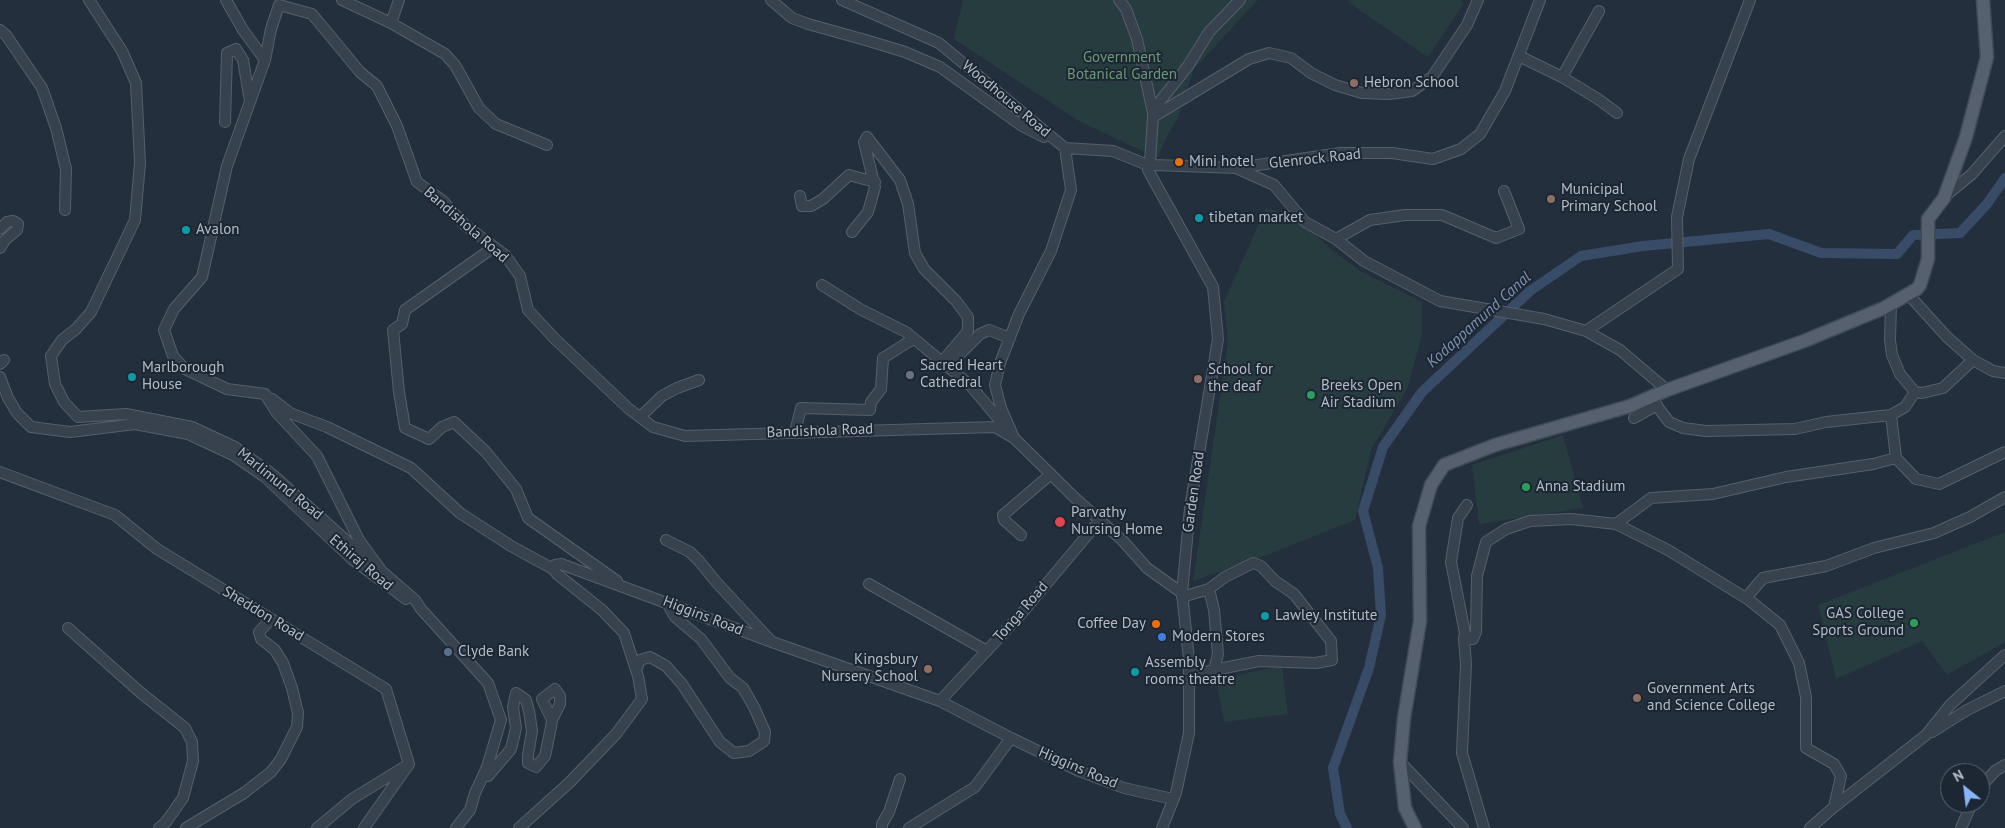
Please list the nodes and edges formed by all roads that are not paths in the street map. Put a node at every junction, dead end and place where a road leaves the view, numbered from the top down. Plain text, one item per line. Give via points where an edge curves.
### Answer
1 (89, 0) edge
2 (226, 0) edge
3 (342, 0) edge
4 (399, 0) edge
5 (771, 0) edge
6 (842, 0) edge
7 (1119, 0) edge
8 (1240, 0) edge
9 (1478, 0) edge
10 (1540, 0) edge
11 (1750, 0) edge
12 (1983, 0) edge
13 (1599, 11) dead end
14 (391, 23) junction
15 (0, 30) edge
16 (1519, 56) junction
17 (265, 60) junction
18 (1562, 77) junction
19 (250, 102) junction
20 (1617, 113) dead end
21 (1153, 117) junction
22 (225, 122) dead end
23 (2005, 136) edge
24 (546, 144) dead end
25 (1065, 148) junction
26 (1149, 165) junction
27 (1236, 168) junction
28 (875, 182) junction
29 (1504, 191) dead end
30 (800, 196) dead end
31 (1941, 201) junction
32 (65, 210) dead end
33 (0, 229) edge
34 (852, 232) dead end
35 (1336, 239) junction
36 (494, 247) junction
37 (0, 248) edge
38 (822, 285) dead end
39 (1908, 294) junction
40 (1890, 304) junction
41 (1586, 331) junction
42 (1010, 338) junction
43 (913, 339) junction
44 (1972, 360) junction
45 (944, 365) junction
46 (2005, 373) edge
47 (0, 377) edge
48 (699, 380) dead end
49 (1667, 390) junction
50 (1915, 392) junction
51 (265, 394) junction
52 (1653, 401) junction
53 (1891, 414) junction
54 (640, 418) junction
55 (1634, 418) dead end
56 (795, 432) junction
57 (1014, 438) junction
58 (2005, 452) edge
59 (1896, 458) junction
60 (0, 472) edge
61 (1051, 474) junction
62 (2005, 497) edge
63 (1467, 505) dead end
64 (1100, 520) junction
65 (1616, 524) junction
66 (1021, 535) dead end
67 (666, 540) dead end
68 (553, 570) junction
69 (383, 572) junction
70 (869, 584) dead end
71 (625, 587) junction
72 (1209, 590) junction
73 (1182, 595) junction
74 (1746, 598) junction
75 (667, 603) junction
76 (421, 609) junction
77 (271, 618) junction
78 (68, 628) dead end
79 (1464, 636) junction
80 (772, 642) junction
81 (986, 651) junction
82 (2005, 655) edge
83 (636, 670) junction
84 (1188, 670) junction
85 (1214, 670) junction
86 (2005, 691) edge
87 (940, 701) junction
88 (552, 720) dead end
89 (1926, 735) junction
90 (1010, 738) junction
91 (1400, 762) junction
92 (410, 764) junction
93 (2005, 765) edge
94 (1990, 777) edge
95 (900, 779) dead end
96 (475, 793) junction
97 (1173, 799) junction
98 (1834, 807) junction
99 (1968, 813) edge
100 (1165, 827) edge
101 (158, 828) edge
102 (186, 828) edge
103 (317, 828) edge
104 (364, 828) edge
105 (456, 828) edge
106 (519, 828) edge
107 (882, 828) edge
108 (909, 828) edge
109 (1415, 828) edge
110 (1463, 828) edge
111 (1484, 828) edge
112 (1810, 828) edge
113 (1961, 828) edge

1 - 69 street, Marlimund Road via 122,51 136,83 140,163 135,220 91,312 62,340 51,356 54,384 78,417 126,414 192,427 235,447 272,474
2 - 17 street
3 - 14 street
4 - 14 street
5 - 25 street via 792,18 869,40 940,67 1022,126
6 - 25 street, Woodhouse Road via 939,43
7 - 21 street via 1126,9 1137,39
8 - 21 street via 1209,32 1188,66 1157,105
9 - 21 street via 1467,25 1432,77 1412,91 1362,93 1335,85 1291,58 1269,52 1249,59
10 - 16 street, Glenrock Road
11 - 41 street via 1689,159 1677,217 1678,269
12 - 31 main road via 1987,57 1966,137
13 - 18 street
14 - 24 street via 445,54 455,65 479,108 496,124
15 - 32 street via 42,88 66,170
16 - 18 street
16 - 27 street, Glenrock Road via 1505,91 1480,134 1461,149 1433,159 1392,153 1341,153
17 - 19 street, Bandishola Road
17 - 36 street, Bandishola Road via 279,5 312,14 360,72 377,86 397,126 417,182
18 - 20 street
19 - 22 street via 243,60 236,49 227,53
19 - 51 street, Bandishola Road via 228,166 202,277 174,309 164,330 173,356 185,369 226,389
21 - 26 street
23 - 31 street via 1972,174
25 - 26 street, Woodhouse Road via 1113,151
25 - 42 street via 1071,190 1051,251
26 - 27 street
26 - 73 street, Garden Road via 1213,287 1218,339 1190,508
27 - 35 street via 1274,184 1305,222
28 - 30 street via 849,175 811,206 802,206
28 - 34 street via 868,212
28 - 45 street via 864,142 867,137 900,180 908,204 915,253 924,269 968,317 968,331
29 - 35 street via 1519,229 1496,238 1442,215 1405,215 1370,220
31 - 39 main road via 1928,219 1928,259 1920,285
33 - 37 street via 7,222 18,224 18,230
35 - 41 street via 1364,261 1440,301 1544,319
36 - 54 street, Bandishola Road via 520,276 528,310
36 - 71 street via 405,310 402,324 393,330 405,428 429,439 442,426 454,422 486,452 516,489 528,518
38 - 43 street
39 - 40 main road
39 - 44 street
40 - 49 main road via 1804,341
40 - 50 street via 1892,355 1900,374
41 - 49 street via 1620,350
42 - 45 street via 989,330
42 - 57 street via 995,385
43 - 45 street
43 - 56 street via 883,358 881,389 871,402 870,410 801,408
44 - 46 street via 1993,371
44 - 50 street via 1943,388
45 - 57 street via 970,385
47 - 76 street, Ethiraj Road via 8,398 31,426 70,432 135,424 188,434 233,455 265,477 352,560
48 - 54 street via 662,396
49 - 52 main road
50 - 53 street via 1905,407
51 - 68 street via 290,413 327,427 411,468 460,513
51 - 69 street via 277,413 317,456 359,540
52 - 53 street via 1669,422 1682,428 1706,431 1795,429
52 - 55 street
52 - 91 main road via 1495,445 1444,465 1431,485 1419,526 1420,621
53 - 59 street
54 - 56 street, Bandishola Road via 653,427 685,436
56 - 57 street, Bandishola Road via 996,427
57 - 61 street, Bandishola Road
58 - 59 street via 1939,484 1916,480
59 - 65 street via 1786,477 1713,494 1651,498
60 - 77 street, Sheddon Road via 115,515 157,549
61 - 64 street, Bandishola Road
61 - 66 street via 1003,515 1004,520
62 - 74 street via 1934,533 1874,548 1826,566 1763,578
63 - 79 street via 1458,518 1451,562
64 - 73 street, Bandishola Road via 1147,568
64 - 81 street, Tonga Road
65 - 74 street via 1668,550
65 - 79 street via 1571,519 1530,521 1506,529 1486,542 1477,576 1476,632 1473,639
67 - 80 street via 690,552
68 - 71 street, Higgins Road via 555,565 561,564
68 - 83 street via 602,610 624,633
69 - 76 street, Marlimund Road
70 - 81 street
71 - 75 street, Higgins Road
72 - 73 street
72 - 85 street via 1218,654
72 - 85 street via 1224,577 1253,563 1261,566 1294,594 1331,641 1332,660 1316,663 1259,661
73 - 84 street, Garden Road
74 - 98 street via 1780,625 1799,663 1806,697 1806,748 1834,764 1841,776
75 - 80 street, Higgins Road
75 - 83 street via 675,617 701,639 730,678 743,688 766,732 764,741 749,751 734,753 720,742 682,684 666,666 650,657 640,660
76 - 96 street, Marlimund Road via 488,683 501,720 487,767
77 - 92 street, Sheddon Road via 386,689
77 - 102 street via 260,632 261,639 275,650 283,663 298,712 297,727 282,759 271,772 244,793
78 - 101 street via 185,728 192,742 192,761 183,798
79 - 111 street via 1462,753
80 - 87 street, Higgins Road
81 - 87 street, Tonga Road
82 - 89 street via 1950,705
83 - 106 street via 642,699 616,734
84 - 85 street via 1201,673
84 - 97 street, Garden Road via 1189,733
86 - 89 street
87 - 90 street, Higgins Road
88 - 96 street via 545,756 536,767 528,763 532,731 529,711 526,700 516,692 513,707 516,728 511,749
89 - 98 street
90 - 97 street, Higgins Road via 1079,771 1124,788
90 - 108 street via 975,786
91 - 109 main road via 1405,808
91 - 110 street
92 - 103 street via 352,800
92 - 104 street
93 - 94 street
95 - 107 street
96 - 105 street, Marlimund Road via 470,810
97 - 100 street, Garden Road
98 - 112 street
99 - 113 street

